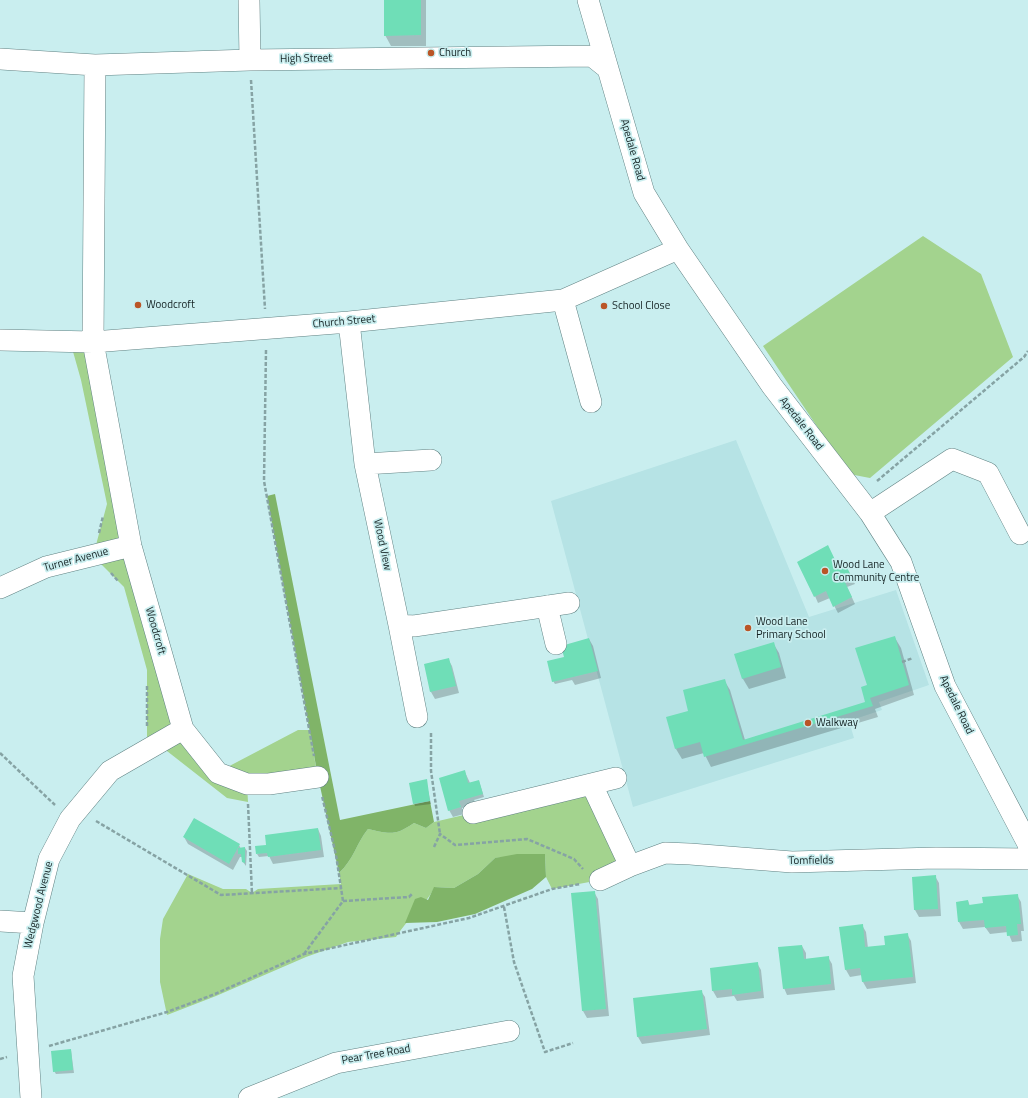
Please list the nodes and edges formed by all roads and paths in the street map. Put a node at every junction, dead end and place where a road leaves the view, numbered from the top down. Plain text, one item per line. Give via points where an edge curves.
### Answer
1 (249, 0) edge
2 (588, 0) edge
3 (0, 59) edge
4 (250, 60) junction
5 (95, 65) junction
6 (607, 68) junction
7 (678, 249) junction
8 (563, 300) junction
9 (349, 322) junction
10 (266, 328) junction
11 (0, 340) edge
12 (93, 342) junction
13 (1028, 352) edge
14 (1024, 357) junction
15 (1028, 357) edge
16 (591, 402) dead end
17 (431, 460) dead end
18 (365, 464) junction
19 (865, 506) junction
20 (1020, 534) dead end
21 (131, 546) junction
22 (93, 556) junction
23 (124, 587) dead end
24 (0, 588) edge
25 (569, 603) dead end
26 (547, 606) junction
27 (399, 625) junction
28 (556, 644) dead end
29 (147, 677) dead end
30 (424, 724) joint
31 (183, 729) junction
32 (147, 750) junction
33 (0, 753) edge
34 (318, 776) junction
35 (616, 778) dead end
36 (247, 784) junction
37 (592, 785) junction
38 (473, 812) dead end
39 (74, 815) junction
40 (440, 834) junction
41 (1028, 844) edge
42 (434, 847) dead end
43 (1028, 859) edge
44 (630, 866) junction
45 (597, 881) junction
46 (342, 888) junction
47 (413, 893) dead end
48 (252, 894) junction
49 (343, 901) junction
50 (504, 907) junction
51 (0, 921) edge
52 (33, 923) junction
53 (304, 954) junction
54 (509, 1031) dead end
55 (573, 1043) dead end
56 (28, 1053) junction
57 (32, 1096) edge
58 (249, 1098) edge

1 - 4 street
2 - 6 street, Apedale Road
3 - 5 street, High Street
4 - 5 street, High Street
4 - 6 street, High Street via 592,56
4 - 10 path
5 - 12 street, Woodcroft
6 - 7 street, Apedale Road via 644,193
7 - 8 street, Church Street
7 - 19 street, Apedale Road via 772,386
8 - 9 street, Church Street
8 - 16 street
9 - 10 street, Church Street
9 - 18 street, Wood View
10 - 12 street, Church Street
10 - 34 path via 264,481
11 - 12 street, Church Street
12 - 21 street, Woodcroft
13 - 14 path
14 - 15 path
14 - 19 path via 878,480
17 - 18 street
18 - 27 street, Wood View
19 - 20 street via 952,459 988,473
19 - 41 street, Apedale Road via 901,562 945,686
21 - 22 street, Turner Avenue
21 - 31 street, Woodcroft
22 - 23 path
22 - 24 street, Turner Avenue via 46,567
25 - 26 street
26 - 27 street via 414,626
26 - 28 street
27 - 30 street, Wood View
29 - 32 path
30 - 40 path
31 - 32 street, Wedgwood Avenue
31 - 36 street, Woodcroft via 218,772
32 - 39 street, Wedgwood Avenue via 110,771
33 - 39 path
34 - 36 street, Woodcroft via 269,784
34 - 46 path
35 - 37 street
36 - 48 path
37 - 38 street
37 - 44 street
39 - 48 path via 221,895
39 - 52 street, Wedgwood Avenue via 50,860
40 - 42 path
40 - 45 path via 455,845 527,839 574,859
43 - 44 street, Tomfields via 936,858 792,862 665,854
44 - 45 street, Tomfields
45 - 50 path via 552,889
46 - 48 path
46 - 49 path
47 - 49 path via 409,897
49 - 53 path
50 - 53 path via 469,918
50 - 55 path via 514,962 545,1052
51 - 52 street
52 - 56 street, Wedgwood Avenue via 23,976
53 - 56 path via 215,994 167,1012
54 - 58 street, Pear Tree Road via 336,1063
56 - 57 street, Wedgwood Avenue

